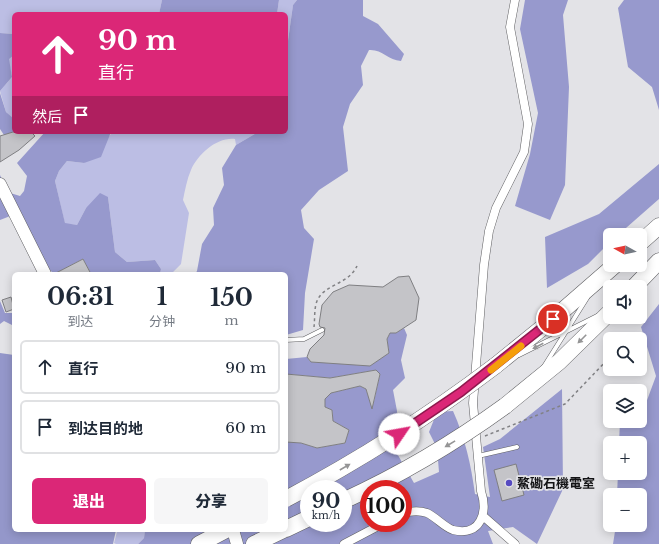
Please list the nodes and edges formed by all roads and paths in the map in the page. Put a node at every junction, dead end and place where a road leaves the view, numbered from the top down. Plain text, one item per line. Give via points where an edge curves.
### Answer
1 (515, 0) edge
2 (0, 184) edge
3 (659, 226) edge
4 (647, 237) edge
5 (659, 262) edge
6 (357, 266) dead end
7 (44, 272) edge
8 (607, 272) edge
9 (598, 280) junction
10 (641, 280) edge
11 (603, 314) edge
12 (603, 318) edge
13 (322, 330) dead end
14 (565, 332) junction
15 (313, 334) junction
16 (288, 340) edge
17 (498, 364) junction
18 (603, 364) edge
19 (539, 379) junction
20 (476, 440) junction
21 (517, 447) dead end
22 (478, 456) junction
23 (352, 496) edge
24 (288, 498) edge
25 (412, 512) edge
26 (483, 516) junction
27 (300, 522) edge
28 (288, 528) edge
29 (222, 532) edge
30 (234, 532) edge
31 (279, 532) edge
32 (367, 532) edge
33 (199, 544) edge
34 (237, 544) edge
35 (254, 544) edge
36 (344, 544) edge
37 (515, 544) edge

1 - 20 street via 510,27 528,124 528,138 524,152 496,208 489,231 473,403
2 - 7 street
3 - 4 highway
5 - 10 highway
6 - 15 path via 353,275 329,288 317,301
8 - 9 highway
9 - 14 lane
9 - 17 highway
11 - 14 lane
12 -> 19 highway
13 - 15 lane
14 -> 17 lane
14 - 19 lane via 545,362
15 - 16 lane via 304,339
24 -> 17 highway, bridge via 386,442
18 - 20 path via 566,404
19 -> 23 highway, bridge via 466,434 430,456
20 - 22 street
21 - 22 lane
22 - 26 street via 485,505
25 - 26 street via 427,513 453,530 470,530
26 - 37 street
27 - 28 highway
29 - 33 highway
30 - 34 street
31 - 35 highway
32 - 36 street

